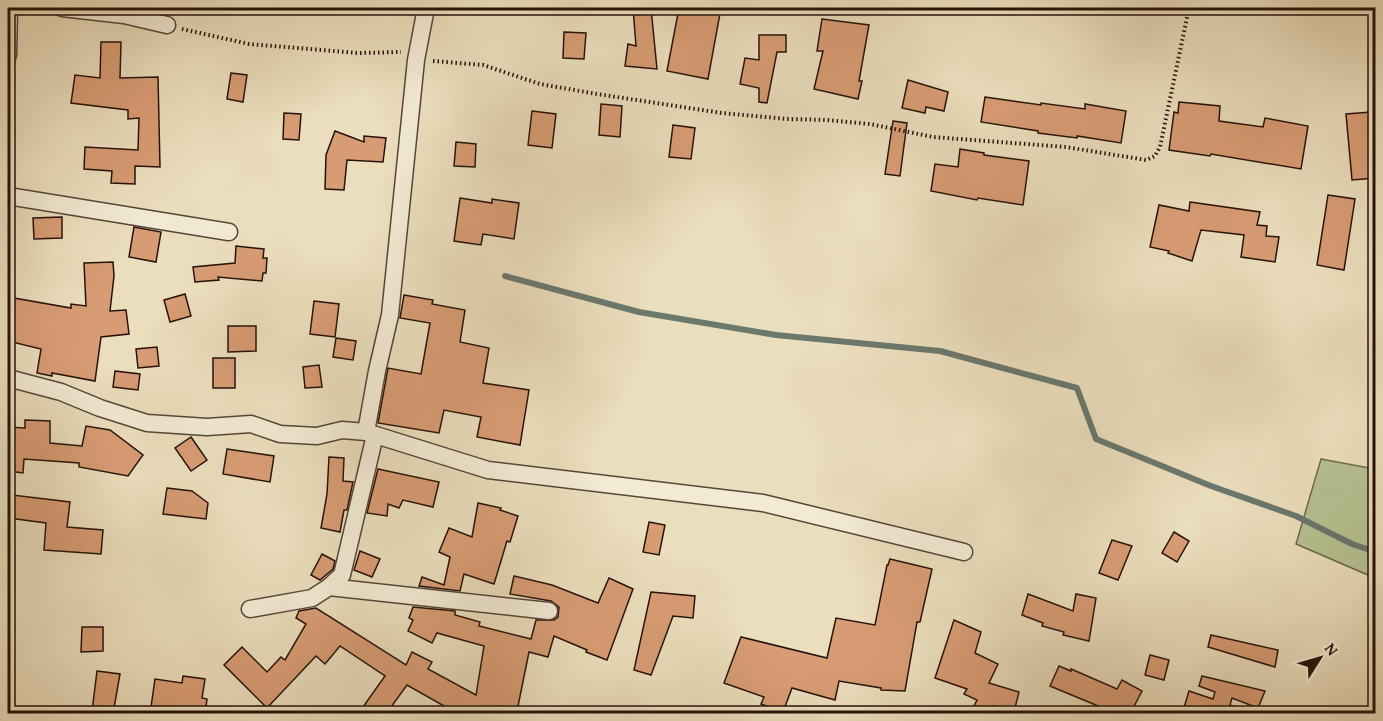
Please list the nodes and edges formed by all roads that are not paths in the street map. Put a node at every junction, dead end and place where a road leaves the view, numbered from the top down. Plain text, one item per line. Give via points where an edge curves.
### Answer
1 (9, 8) edge
2 (62, 8) edge
3 (426, 8) edge
4 (167, 25) road end
5 (8, 55) edge
6 (8, 196) edge
7 (229, 232) dead end
8 (8, 378) edge
9 (370, 434) junction
10 (964, 552) dead end
11 (329, 587) junction
12 (250, 609) dead end
13 (549, 610) dead end

1 - 5 street
2 - 4 street
3 - 9 street via 416,60 390,315 377,371
6 - 7 street
8 - 9 street via 61,392 147,423 207,427 250,424 280,434 317,436 342,430
9 - 10 street via 488,470 763,503
9 - 11 street via 342,575
11 - 12 street via 312,598
11 - 13 street

